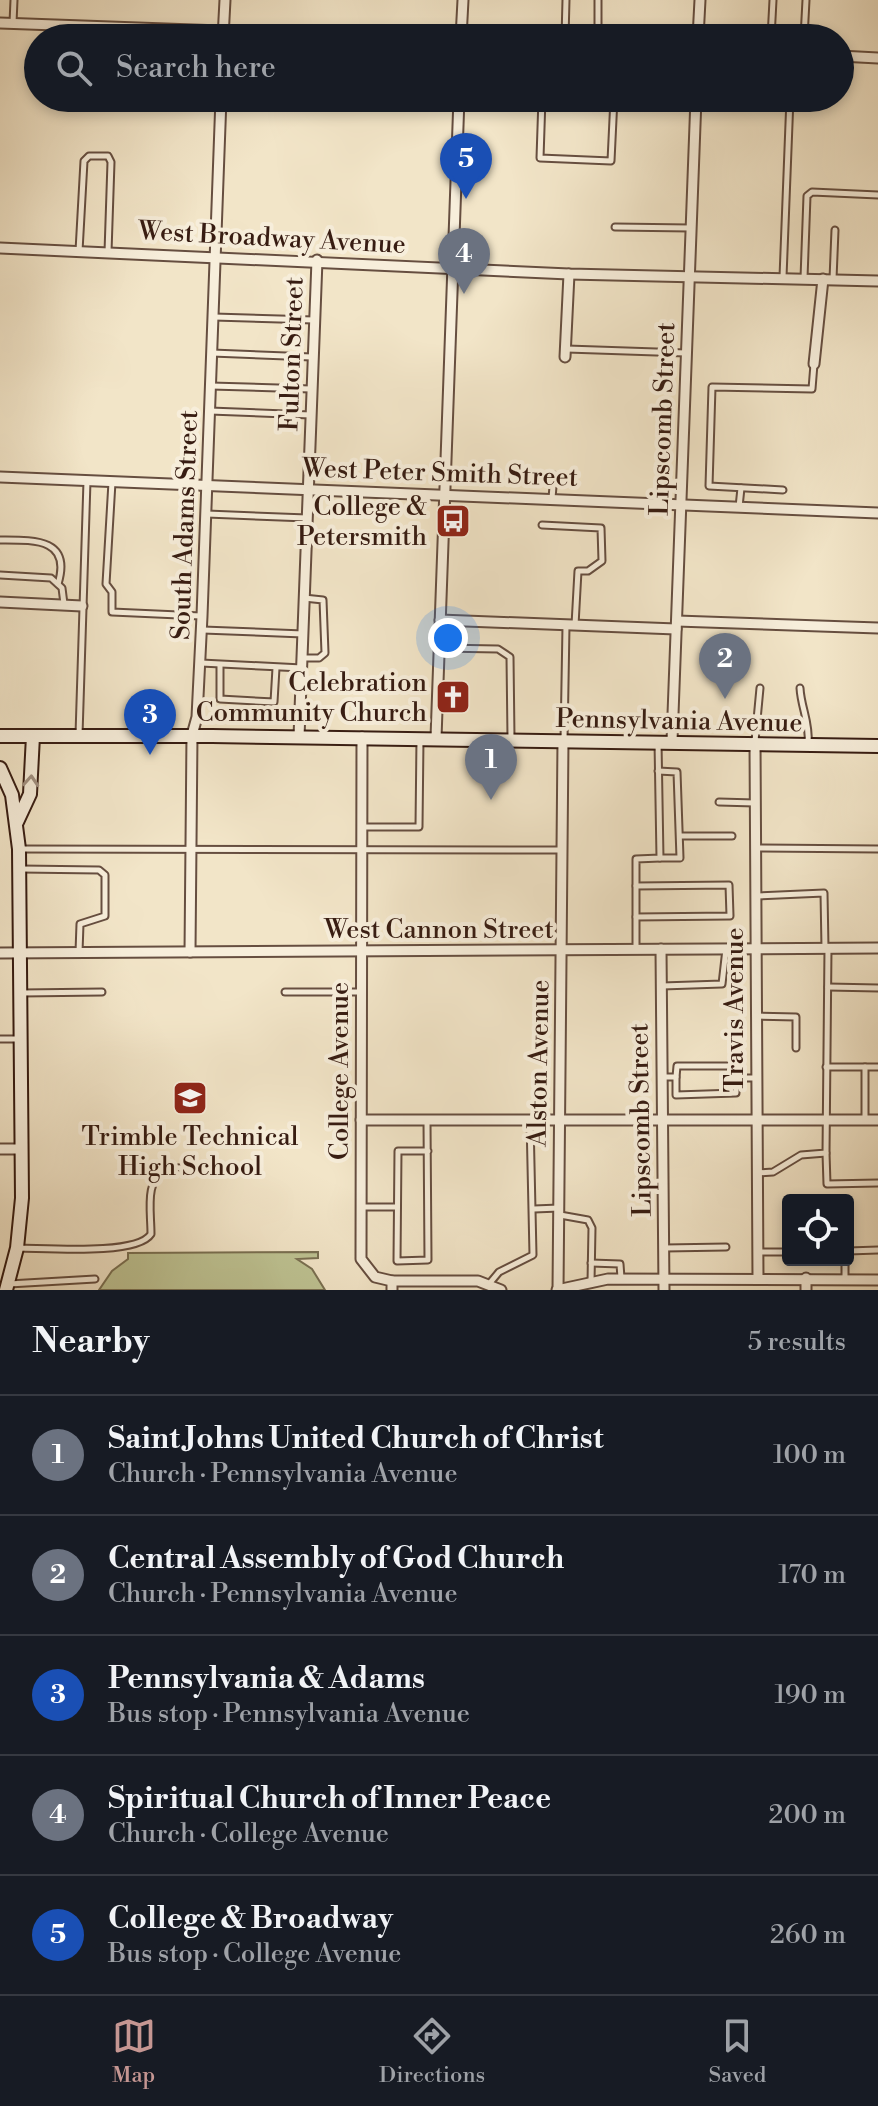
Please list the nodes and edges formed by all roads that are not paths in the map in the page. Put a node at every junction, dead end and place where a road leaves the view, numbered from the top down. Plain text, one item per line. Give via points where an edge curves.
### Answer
1 (14, 0) edge
2 (225, 0) edge
3 (463, 0) edge
4 (566, 0) edge
5 (598, 0) edge
6 (700, 0) edge
7 (773, 0) edge
8 (806, 0) edge
9 (0, 23) edge
10 (13, 23) junction
11 (32, 24) edge
12 (224, 24) edge
13 (462, 24) edge
14 (565, 24) edge
15 (598, 24) edge
16 (699, 24) edge
17 (772, 24) edge
18 (805, 24) edge
19 (854, 57) edge
20 (878, 58) edge
21 (221, 112) edge
22 (459, 112) edge
23 (542, 112) edge
24 (613, 112) edge
25 (695, 112) edge
26 (789, 112) edge
27 (878, 195) edge
28 (615, 227) dead end
29 (691, 228) junction
30 (835, 230) dead end
31 (0, 248) edge
32 (79, 251) junction
33 (108, 252) junction
34 (216, 256) junction
35 (317, 260) junction
36 (453, 268) junction
37 (569, 274) junction
38 (783, 277) junction
39 (689, 278) junction
40 (804, 278) junction
41 (828, 279) junction
42 (878, 281) edge
43 (214, 317) junction
44 (315, 320) junction
45 (212, 353) junction
46 (565, 353) joint
47 (686, 353) junction
48 (313, 357) junction
49 (814, 364) joint
50 (211, 386) junction
51 (312, 389) junction
52 (210, 411) junction
53 (311, 415) junction
54 (554, 475) dead end
55 (0, 477) edge
56 (87, 480) junction
57 (112, 482) junction
58 (207, 485) junction
59 (741, 488) junction
60 (308, 489) junction
61 (783, 490) dead end
62 (445, 495) junction
63 (552, 498) junction
64 (680, 504) junction
65 (739, 507) junction
66 (878, 513) edge
67 (206, 514) junction
68 (307, 518) junction
69 (542, 525) dead end
70 (0, 540) edge
71 (0, 575) edge
72 (58, 584) junction
73 (303, 598) junction
74 (0, 602) edge
75 (64, 605) junction
76 (82, 606) junction
77 (202, 616) junction
78 (440, 620) junction
79 (571, 625) junction
80 (677, 625) junction
81 (878, 628) edge
82 (202, 630) junction
83 (303, 634) junction
84 (439, 648) junction
85 (200, 663) junction
86 (302, 663) junction
87 (220, 665) junction
88 (276, 668) junction
89 (760, 688) dead end
90 (800, 688) dead end
91 (192, 735) junction
92 (0, 736) edge
93 (33, 736) junction
94 (79, 736) junction
95 (299, 737) junction
96 (362, 737) junction
97 (420, 738) junction
98 (436, 738) junction
99 (511, 739) junction
100 (563, 740) junction
101 (658, 741) junction
102 (672, 741) junction
103 (755, 742) junction
104 (808, 744) junction
105 (878, 746) edge
106 (0, 768) edge
107 (658, 771) junction
108 (719, 802) dead end
109 (755, 803) junction
110 (17, 822) junction
111 (362, 827) junction
112 (680, 836) junction
113 (732, 836) dead end
114 (191, 848) junction
115 (362, 848) junction
116 (756, 848) junction
117 (19, 849) junction
118 (878, 849) edge
119 (562, 850) junction
120 (660, 858) junction
121 (20, 869) junction
122 (636, 886) junction
123 (756, 896) junction
124 (636, 917) junction
125 (878, 948) edge
126 (636, 949) junction
127 (661, 949) junction
128 (726, 949) junction
129 (756, 949) junction
130 (827, 949) junction
131 (561, 950) junction
132 (362, 951) junction
133 (190, 952) junction
134 (0, 953) edge
135 (20, 953) junction
136 (79, 953) junction
137 (661, 986) junction
138 (828, 987) junction
139 (878, 988) edge
140 (102, 992) dead end
141 (285, 992) dead end
142 (361, 992) junction
143 (21, 993) junction
144 (756, 1016) junction
145 (0, 1039) edge
146 (21, 1039) junction
147 (796, 1048) dead end
148 (826, 1067) junction
149 (865, 1067) junction
150 (878, 1067) edge
151 (662, 1077) junction
152 (676, 1077) junction
153 (736, 1078) junction
154 (757, 1078) junction
155 (361, 1120) junction
156 (427, 1120) junction
157 (530, 1120) junction
158 (560, 1120) junction
159 (662, 1120) junction
160 (757, 1120) junction
161 (826, 1120) junction
162 (865, 1120) junction
163 (878, 1120) edge
164 (0, 1149) edge
165 (22, 1149) junction
166 (428, 1151) junction
167 (826, 1153) junction
168 (250, 1167) dead end
169 (757, 1173) junction
170 (878, 1183) edge
171 (361, 1207) junction
172 (397, 1207) junction
173 (534, 1209) junction
174 (559, 1211) junction
175 (726, 1247) dead end
176 (17, 1248) junction
177 (664, 1248) junction
178 (878, 1250) edge
179 (854, 1251) edge
180 (758, 1252) junction
181 (782, 1252) edge
182 (591, 1263) junction
183 (845, 1266) edge
184 (621, 1278) junction
185 (664, 1278) junction
186 (758, 1278) junction
187 (806, 1278) junction
188 (95, 1279) dead end
189 (845, 1279) junction
190 (878, 1280) edge
191 (591, 1282) junction
192 (488, 1284) junction
193 (392, 1286) edge
194 (7, 1287) edge
195 (501, 1290) edge
196 (558, 1290) edge
197 (664, 1290) edge
198 (806, 1290) edge

1 - 10 lane
2 - 12 street
3 - 13 street
4 - 14 lane
5 - 15 lane
6 - 16 street
7 - 17 lane
8 - 18 lane
9 - 10 street
10 - 11 street
19 - 20 street
21 - 34 street, South Adams Street
22 - 36 street
23 - 24 lane via 540,158 611,161
25 - 29 street, Lipscomb Street
26 - 38 lane
27 - 40 lane via 807,196
28 - 29 lane
29 - 39 street, Lipscomb Street
30 - 41 lane
31 - 32 street, West Broadway Avenue
32 - 33 street, West Broadway Avenue
32 - 33 lane via 84,161 108,156
33 - 34 street, West Broadway Avenue
34 - 35 street, West Broadway Avenue
34 - 43 street, South Adams Street
35 - 36 street, West Broadway Avenue
35 - 44 street, Fulton Street
36 - 37 street, West Broadway Avenue
36 - 62 street
37 - 39 street, West Broadway Avenue
37 - 46 street
38 - 39 street, West Broadway Avenue
38 - 40 street, West Broadway Avenue
39 - 47 street, Lipscomb Street
40 - 41 street, West Broadway Avenue
41 - 42 street, West Broadway Avenue
41 - 49 street
43 - 44 lane
43 - 45 street, South Adams Street
44 - 48 street, Fulton Street
45 - 48 lane
45 - 50 street, South Adams Street
46 - 47 lane
47 - 64 street, Lipscomb Street
48 - 51 street, Fulton Street
49 - 59 lane via 812,389 712,387 709,486
50 - 51 lane
50 - 52 street, South Adams Street
51 - 53 street, Fulton Street
52 - 53 lane
52 - 58 street, South Adams Street
53 - 60 street, Fulton Street
54 - 63 lane
55 - 56 street, West Peter Smith Street
56 - 57 street, West Peter Smith Street
56 - 76 lane
57 - 58 street, West Peter Smith Street
57 - 77 lane via 106,584 112,592 112,612
58 - 60 street, West Peter Smith Street
58 - 67 street, South Adams Street
59 - 61 lane
59 - 65 lane
60 - 62 street, West Peter Smith Street
60 - 68 street, Fulton Street
62 - 63 street, West Peter Smith Street
62 - 78 street
63 - 64 street, West Peter Smith Street
64 - 65 street, West Peter Smith Street
64 - 80 street, Lipscomb Street
65 - 66 street, West Peter Smith Street
67 - 68 lane
67 - 77 street, South Adams Street
68 - 73 street, Fulton Street
69 - 79 lane via 601,528 602,561 578,571
70 - 72 lane via 57,549
71 - 72 lane via 47,577
72 - 75 lane
73 - 83 street, Fulton Street
73 - 86 lane via 323,600 325,653
74 - 75 street
75 - 76 street
76 - 94 lane
77 - 82 street, South Adams Street
78 - 79 street
78 - 84 street
79 - 80 street
79 - 100 lane
80 - 81 street
80 - 102 street, Lipscomb Street
82 - 83 lane
82 - 85 street, South Adams Street
83 - 86 street, Fulton Street
84 - 98 street
84 - 99 lane via 498,649 510,657
85 - 87 lane
85 - 91 street, South Adams Street
86 - 88 lane
86 - 95 street, Fulton Street
87 - 88 lane
87 - 88 lane via 220,699 274,702
89 - 103 lane
90 - 104 lane
91 - 94 street, Pennsylvania Avenue
91 - 95 street, Pennsylvania Avenue
91 - 114 street, South Adams Street
92 - 93 street, Pennsylvania Avenue
93 - 94 street, Pennsylvania Avenue
110 -> 93 street via 30,794
95 - 96 street, Pennsylvania Avenue
96 - 97 street, Pennsylvania Avenue
96 - 111 street, College Avenue
97 - 98 street, Pennsylvania Avenue
97 - 111 lane via 419,827
98 - 99 street, Pennsylvania Avenue
99 - 100 street, Pennsylvania Avenue
100 - 101 street, Pennsylvania Avenue
100 - 119 street, Alston Avenue
101 - 102 street, Pennsylvania Avenue
101 - 107 lane
102 - 103 street, Pennsylvania Avenue
103 - 104 street, Pennsylvania Avenue
103 - 109 street, Travis Avenue
104 - 105 street, Pennsylvania Avenue
106 - 110 street
107 - 112 lane via 677,772
107 - 120 lane
108 - 109 lane
109 - 116 street, Travis Avenue
110 - 117 street
111 - 115 street, College Avenue
112 - 113 lane
112 - 120 lane via 680,858
114 - 115 lane
114 - 117 lane
114 - 133 street, South Adams Street
115 - 119 lane
115 - 132 street, College Avenue
116 - 118 lane
116 - 123 street, Travis Avenue
117 - 121 street
119 - 131 street, Alston Avenue
120 - 122 lane via 636,859
121 - 135 street
121 - 136 lane via 99,870 105,875 105,916 80,924
122 - 124 lane
122 - 124 lane via 729,885 730,916
123 - 129 street, Travis Avenue
123 - 130 lane via 824,893
124 - 126 lane
125 - 130 street, West Cannon Street
126 - 127 street, West Cannon Street
126 - 131 street, West Cannon Street
127 - 128 street, West Cannon Street
127 - 137 street, Lipscomb Street
128 - 129 street, West Cannon Street
128 - 137 lane via 722,984
129 - 130 street, West Cannon Street
129 - 144 street, Travis Avenue
130 - 138 lane
131 - 132 street, West Cannon Street
131 - 158 street, Alston Avenue
132 - 133 street, West Cannon Street
132 - 142 street, College Avenue
133 - 136 street, West Cannon Street
134 - 135 street, West Cannon Street
135 - 136 street, West Cannon Street
135 - 143 street
137 - 151 street, Lipscomb Street
138 - 139 lane
138 - 148 lane
140 - 143 lane
141 - 142 lane
142 - 155 street, College Avenue
143 - 146 street
144 - 147 lane via 796,1017
144 - 154 street, Travis Avenue
145 - 146 lane
146 - 165 street
148 - 149 lane
148 - 161 lane
149 - 150 lane
149 - 162 lane
151 - 152 lane
151 - 159 street, Lipscomb Street
152 - 153 lane via 677,1066 736,1066
152 - 153 lane via 676,1095 736,1093
153 - 154 lane
154 - 160 street, Travis Avenue
155 - 156 street
155 - 171 street, College Avenue
156 - 157 street
156 - 166 lane
157 - 158 street
157 - 173 lane
158 - 159 street
158 - 174 street, Alston Avenue
159 - 160 street
159 - 177 street, Lipscomb Street
160 - 161 street
160 - 169 street, Travis Avenue
161 - 162 street
161 - 167 lane
162 - 163 street
164 - 165 street
165 - 176 street
166 - 172 lane via 398,1151
166 - 172 lane via 428,1260 397,1261
167 - 169 lane via 801,1155 773,1172
167 - 170 lane via 827,1184
168 - 176 lane via 167,1168 159,1173 152,1181 151,1234 140,1244
169 - 180 street, Travis Avenue
171 - 172 lane
171 - 193 street, College Avenue via 364,1266
173 - 174 lane
173 - 192 lane via 533,1255 499,1272
174 - 182 lane via 588,1220
174 - 196 street, Alston Avenue
175 - 177 lane
176 - 194 street
177 - 185 street, Lipscomb Street
178 - 179 lane
180 - 181 lane
180 - 186 street, Travis Avenue
182 - 184 lane via 620,1264
182 - 191 lane
183 - 189 lane
184 - 185 street
184 - 191 street
185 - 186 street
185 - 197 street, Lipscomb Street
186 - 187 street
187 - 189 street
187 - 198 street
188 - 194 lane
189 - 190 street
191 - 196 street
192 - 193 street via 450,1279
192 - 195 street

